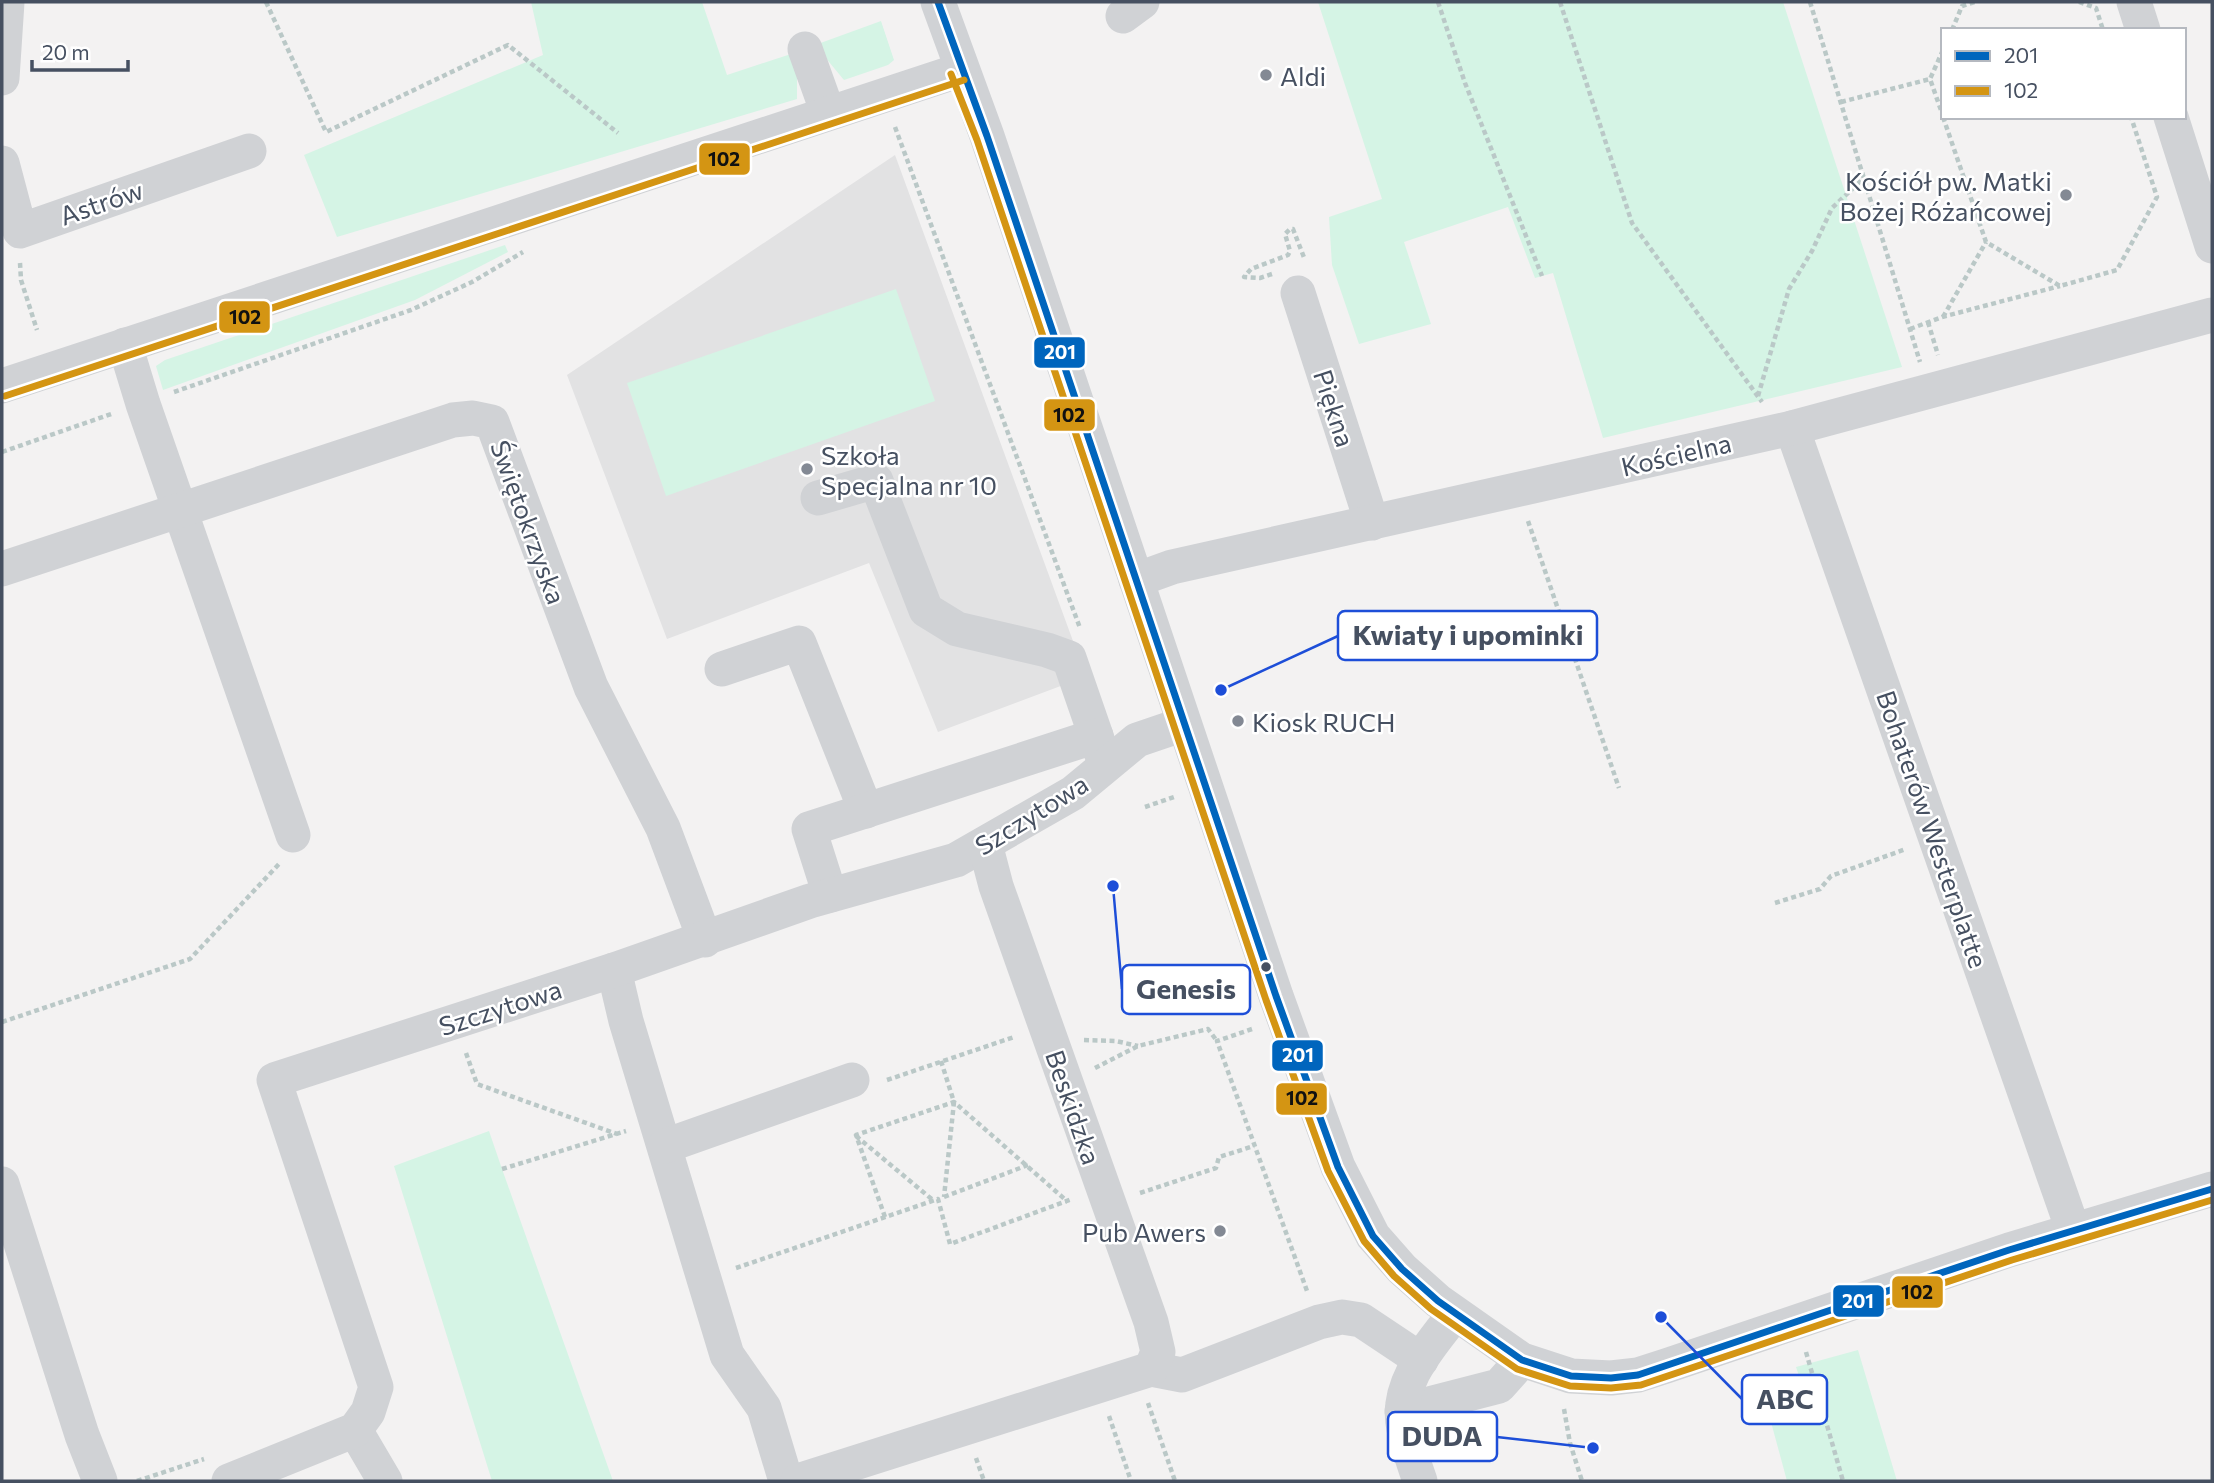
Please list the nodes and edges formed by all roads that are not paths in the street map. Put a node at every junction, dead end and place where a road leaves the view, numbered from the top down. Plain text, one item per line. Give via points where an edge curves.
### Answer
1 (7, 2) edge
2 (938, 2) edge
3 (2134, 2) edge
4 (2142, 28) edge
5 (806, 49) dead end
6 (961, 70) junction
7 (2, 78) edge
8 (828, 113) junction
9 (2172, 119) edge
10 (249, 150) dead end
11 (2, 163) edge
12 (2212, 246) edge
13 (1285, 283) road end
14 (2212, 315) edge
15 (125, 345) junction
16 (2, 386) edge
17 (1780, 418) junction
18 (818, 498) dead end
19 (180, 511) junction
20 (1372, 523) junction
21 (2, 569) edge
22 (1136, 580) junction
23 (722, 669) dead end
24 (1184, 724) junction
25 (1100, 750) junction
26 (866, 811) junction
27 (284, 843) road end
28 (985, 844) junction
29 (830, 895) junction
30 (705, 940) junction
31 (614, 970) junction
32 (852, 1080) dead end
33 (660, 1132) junction
34 (2, 1184) edge
35 (2212, 1189) edge
36 (2073, 1230) junction
37 (1454, 1315) junction
38 (1421, 1360) junction
39 (1522, 1360) junction
40 (1147, 1383) junction
41 (1402, 1412) junction
42 (355, 1430) junction
43 (221, 1468) edge
44 (100, 1481) edge
45 (385, 1481) edge
46 (786, 1481) edge
47 (798, 1481) edge
48 (1420, 1481) edge

1 - 7 street
2 - 6 street
3 - 4 street
5 - 8 street
6 - 8 street
6 - 22 street
8 - 15 street
9 - 12 street
10 - 11 street, Astrów via 20,231
13 - 20 street, Piękna
14 - 17 street, Kościelna
15 - 16 street
15 - 19 street
17 - 20 street, Kościelna
17 - 36 street, Bohaterów Westerplatte
18 - 25 street via 876,481 926,610 957,629 1069,658
19 - 21 street, Świętokrzyska
19 - 27 street
19 - 30 street, Świętokrzyska via 453,420 492,422 590,687 663,828
20 - 22 street, Kościelna via 1172,567
22 - 24 street
23 - 26 street via 799,643
24 - 25 street, Szczytowa
24 - 37 street via 1338,1167 1373,1236
25 - 26 street
25 - 28 street, Szczytowa via 1073,793
26 - 29 street via 809,829
28 - 29 street, Szczytowa via 956,860
28 - 40 street, Beskidzka via 1066,1085 1092,1200 1151,1322 1158,1352
29 - 30 street, Szczytowa
30 - 31 street, Szczytowa
31 - 33 street
31 - 42 street, Szczytowa via 274,1080 376,1387 368,1412
32 - 33 street
33 - 46 street via 727,1355 765,1408
34 - 44 street
35 - 36 street
36 - 39 street via 1638,1375 1571,1376
37 - 38 street
37 - 39 street
38 - 40 street via 1361,1320 1342,1317 1182,1375
38 - 41 street via 1407,1383
39 - 41 street via 1500,1386
40 - 47 street via 1097,1385
41 - 48 street
42 - 43 street
42 - 45 street

